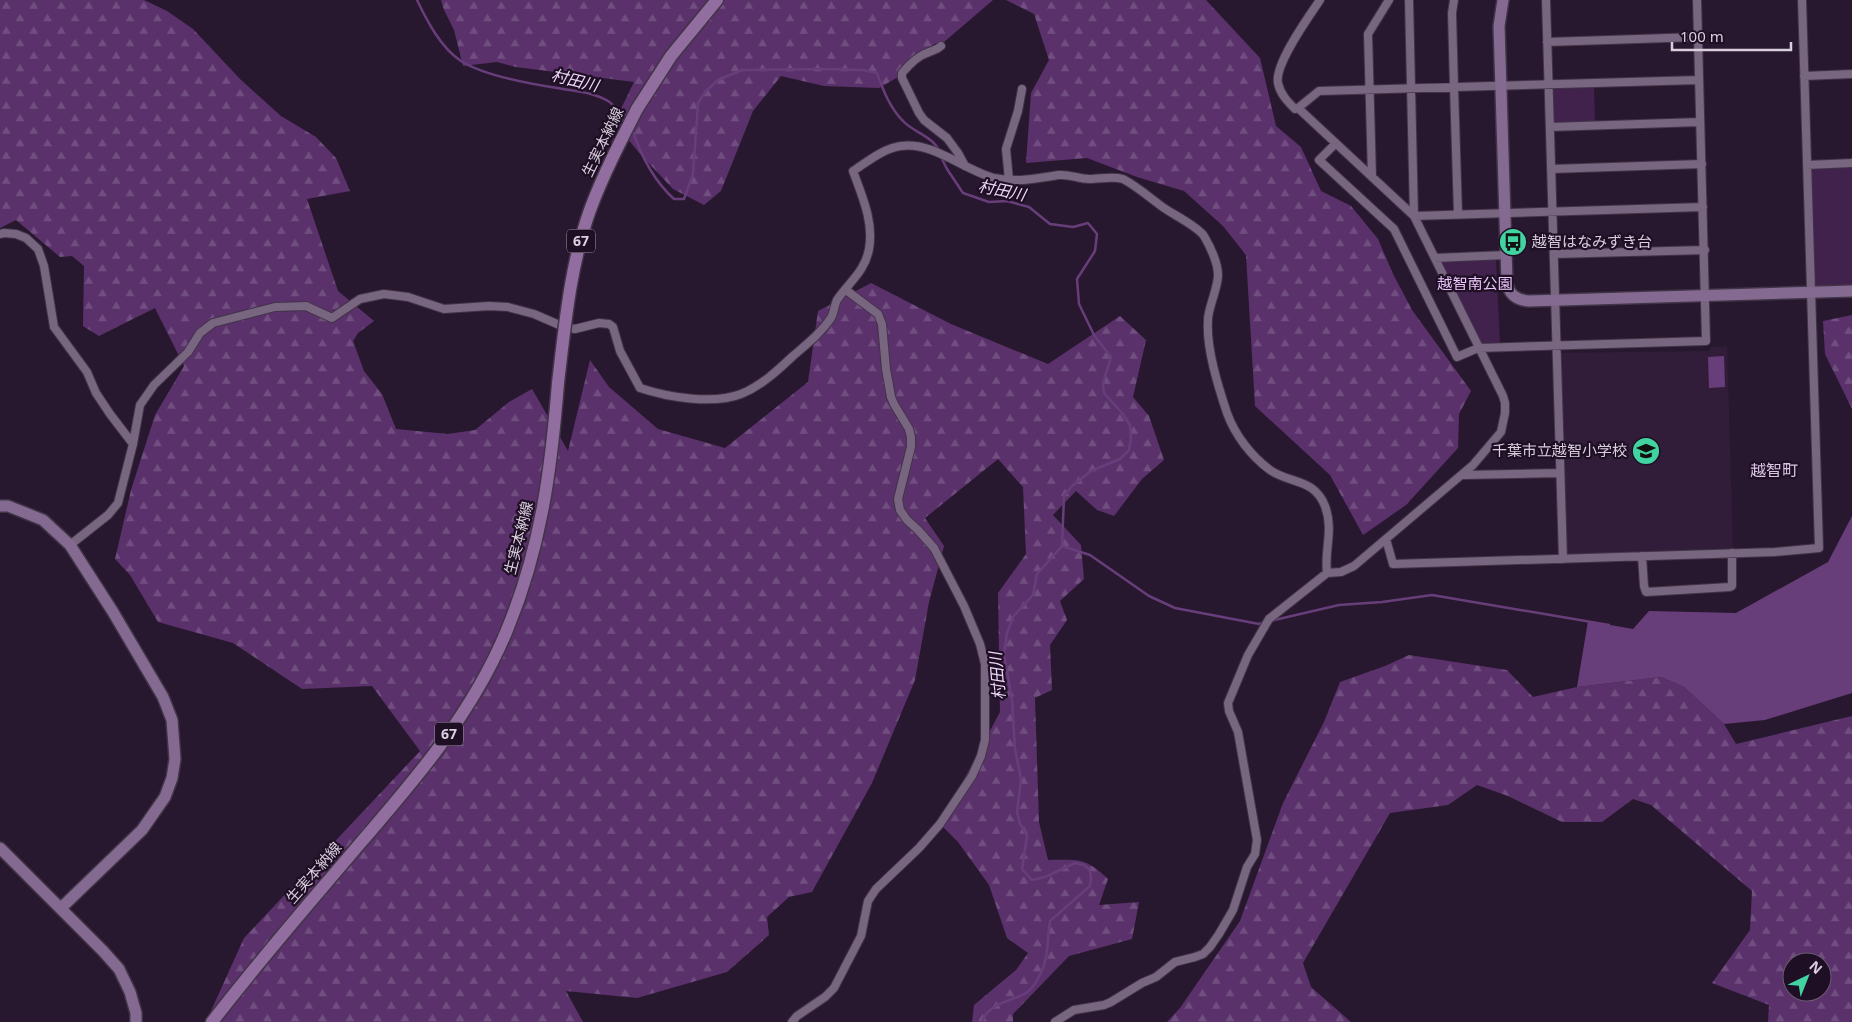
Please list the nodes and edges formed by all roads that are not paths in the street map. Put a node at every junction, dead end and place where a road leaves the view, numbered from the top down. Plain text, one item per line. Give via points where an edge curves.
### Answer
1 (717, 0) edge
2 (1320, 0) edge
3 (1389, 0) edge
4 (1409, 0) edge
5 (1454, 0) edge
6 (1503, 0) edge
7 (1546, 0) edge
8 (1698, 0) edge
9 (1802, 0) edge
10 (1698, 37) junction
11 (1547, 42) junction
12 (941, 46) dead end
13 (1852, 74) edge
14 (1804, 76) junction
15 (1699, 80) junction
16 (1549, 84) junction
17 (1501, 86) junction
18 (1454, 87) junction
19 (1412, 88) junction
20 (1022, 89) dead end
21 (1369, 90) junction
22 (1298, 108) junction
23 (1700, 122) junction
24 (1550, 127) junction
25 (1336, 142) junction
26 (962, 164) junction
27 (1702, 164) junction
28 (1852, 164) edge
29 (1807, 165) junction
30 (1551, 169) junction
31 (1372, 176) junction
32 (1009, 180) junction
33 (1703, 207) junction
34 (1505, 212) junction
35 (1552, 212) junction
36 (1458, 214) junction
37 (1414, 216) junction
38 (0, 234) edge
39 (1704, 250) junction
40 (1554, 254) junction
41 (1506, 256) junction
42 (1435, 258) junction
43 (846, 290) junction
44 (1852, 290) edge
45 (1811, 292) junction
46 (1706, 295) junction
47 (1555, 300) junction
48 (1557, 345) junction
49 (1478, 348) junction
50 (133, 444) junction
51 (1560, 473) junction
52 (1464, 475) junction
53 (0, 506) edge
54 (1386, 539) junction
55 (70, 545) junction
56 (1732, 553) junction
57 (1642, 556) junction
58 (1563, 559) junction
59 (1327, 573) junction
60 (0, 848) edge
61 (60, 908) junction
62 (136, 1022) edge
63 (212, 1022) edge
64 (792, 1022) edge
65 (1055, 1022) edge

1 - 63 main road, 生実本納線 / 67, bridge via 672,56 637,109 590,210 566,317 542,522 507,632 458,722 405,792
2 - 22 street via 1295,38 1278,74 1284,97 1295,109
3 - 21 street via 1368,34
4 - 19 street
5 - 18 street
6 - 17 street via 1499,26
7 - 11 street
8 - 10 street
9 - 14 street
10 - 11 street
10 - 15 street
11 - 16 street
12 - 26 street via 910,64 902,78 919,113 947,138
13 - 14 street
14 - 29 street
15 - 16 street
15 - 23 street
16 - 17 street
16 - 24 street
17 - 18 street
17 - 34 street
18 - 19 street
18 - 36 street
19 - 21 street
19 - 37 street
20 - 32 street via 1006,149
21 - 22 street via 1319,91
21 - 31 street
22 - 25 street
23 - 24 street
23 - 27 street
24 - 30 street
25 - 31 street
25 - 49 street via 1320,160 1394,230 1457,357
26 - 32 street via 993,178
26 - 43 street via 914,146 900,146 853,171 870,219 869,249 859,273
27 - 30 street
27 - 33 street
28 - 29 street
29 - 45 street
30 - 35 street
31 - 37 street
32 - 59 street via 1061,175 1124,179 1203,235 1218,276 1208,319 1209,334 1227,411 1234,430 1270,469 1311,486 1317,492 1325,506 1330,530
33 - 35 street
33 - 39 street
34 - 35 street
34 - 36 street
34 - 41 street
35 - 40 street
36 - 37 street
37 - 42 street
38 - 50 street via 16,234 38,249 54,327
39 - 40 street
39 - 46 street
40 - 47 street
41 - 42 street
41 - 47 street via 1507,282 1516,299
42 - 49 street
43 - 50 street via 820,332 772,375 740,394 714,399 682,399 640,388 609,324 575,329 508,308 444,309 393,294 360,299 332,318 306,306 275,307 213,323 200,333 188,352 154,385 140,405
43 - 64 street via 878,314 882,324 891,397 911,437 898,499 900,510 934,548 980,644 985,664 985,740 972,776 940,824 876,888 868,901 861,936 834,988
44 - 45 street
45 - 46 street
45 - 56 street via 1819,548
46 - 47 street
46 - 48 street via 1706,341
47 - 48 street
48 - 49 street
48 - 51 street
49 - 52 street via 1503,396 1505,413 1501,432
50 - 55 street via 118,503
51 - 52 street
51 - 58 street
52 - 54 street
53 - 55 street via 43,520
54 - 58 street via 1393,564
54 - 59 street via 1354,566
55 - 61 street via 163,697 172,720 175,759 165,797 142,830
56 - 57 street
56 - 57 street via 1730,588 1646,592
57 - 58 street
59 - 65 street via 1263,626 1228,703 1238,732 1257,840 1255,854 1247,867 1233,910 1219,934 1203,954 1176,962 1111,1002 1074,1010
60 - 61 street
61 - 62 street via 119,970 130,992

